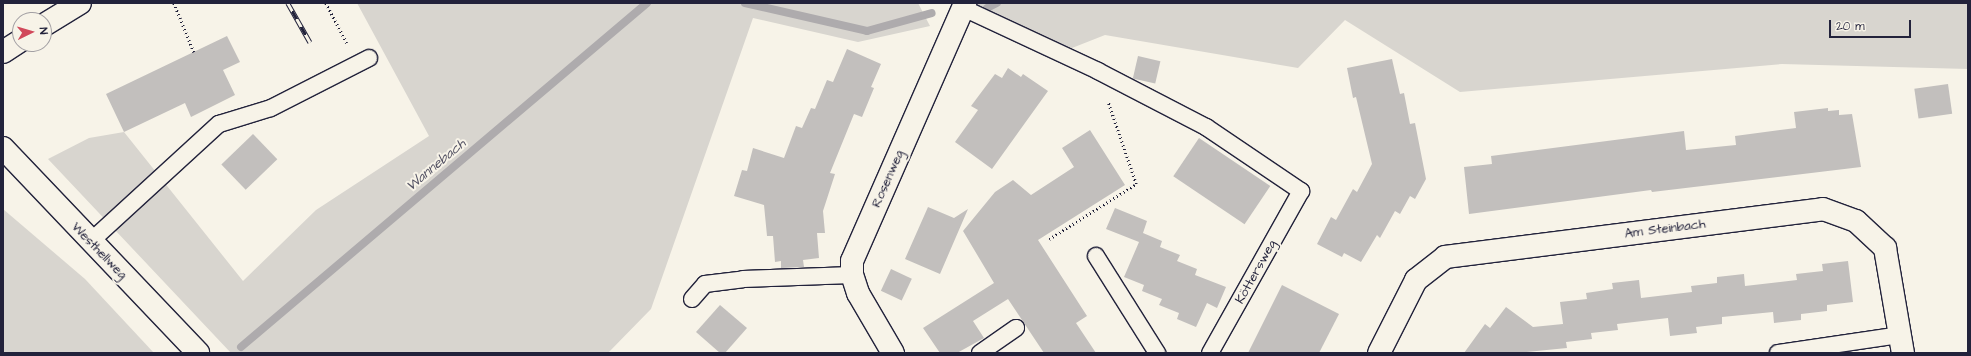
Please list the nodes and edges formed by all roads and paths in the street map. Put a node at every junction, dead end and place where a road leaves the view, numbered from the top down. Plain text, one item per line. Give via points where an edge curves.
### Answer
1 (80, 3) edge
2 (174, 3) edge
3 (326, 3) edge
4 (964, 6) edge
5 (52, 20) edge
6 (12, 46) edge
7 (3, 52) edge
8 (194, 52) dead end
9 (363, 60) joint
10 (1098, 71) junction
11 (3, 148) edge
12 (1050, 239) dead end
13 (90, 242) junction
14 (1096, 256) dead end
15 (852, 275) junction
16 (692, 299) dead end
17 (1016, 328) dead end
18 (1902, 344) edge
19 (198, 353) edge
20 (893, 353) edge
21 (980, 353) edge
22 (1158, 353) edge
23 (1210, 353) edge
24 (1379, 353) edge
25 (1778, 353) edge

1 - 5 street
2 - 8 path
3 - 9 path
4 - 10 lane
4 - 15 street, Rosenweg via 852,261
6 - 7 street
9 - 13 lane via 271,108 220,124
10 - 12 path via 1136,184
10 - 23 lane, Köttersweg via 1206,128 1301,191
11 - 13 street, Westhellweg
13 - 19 street, Westhellweg
14 - 22 lane
15 - 16 lane via 742,279 705,284
15 - 20 street, Rosenweg via 858,293
17 - 21 lane
18 - 24 street, Am Steinbach via 1885,248 1856,221 1823,209 1445,257 1416,280
18 - 25 lane

